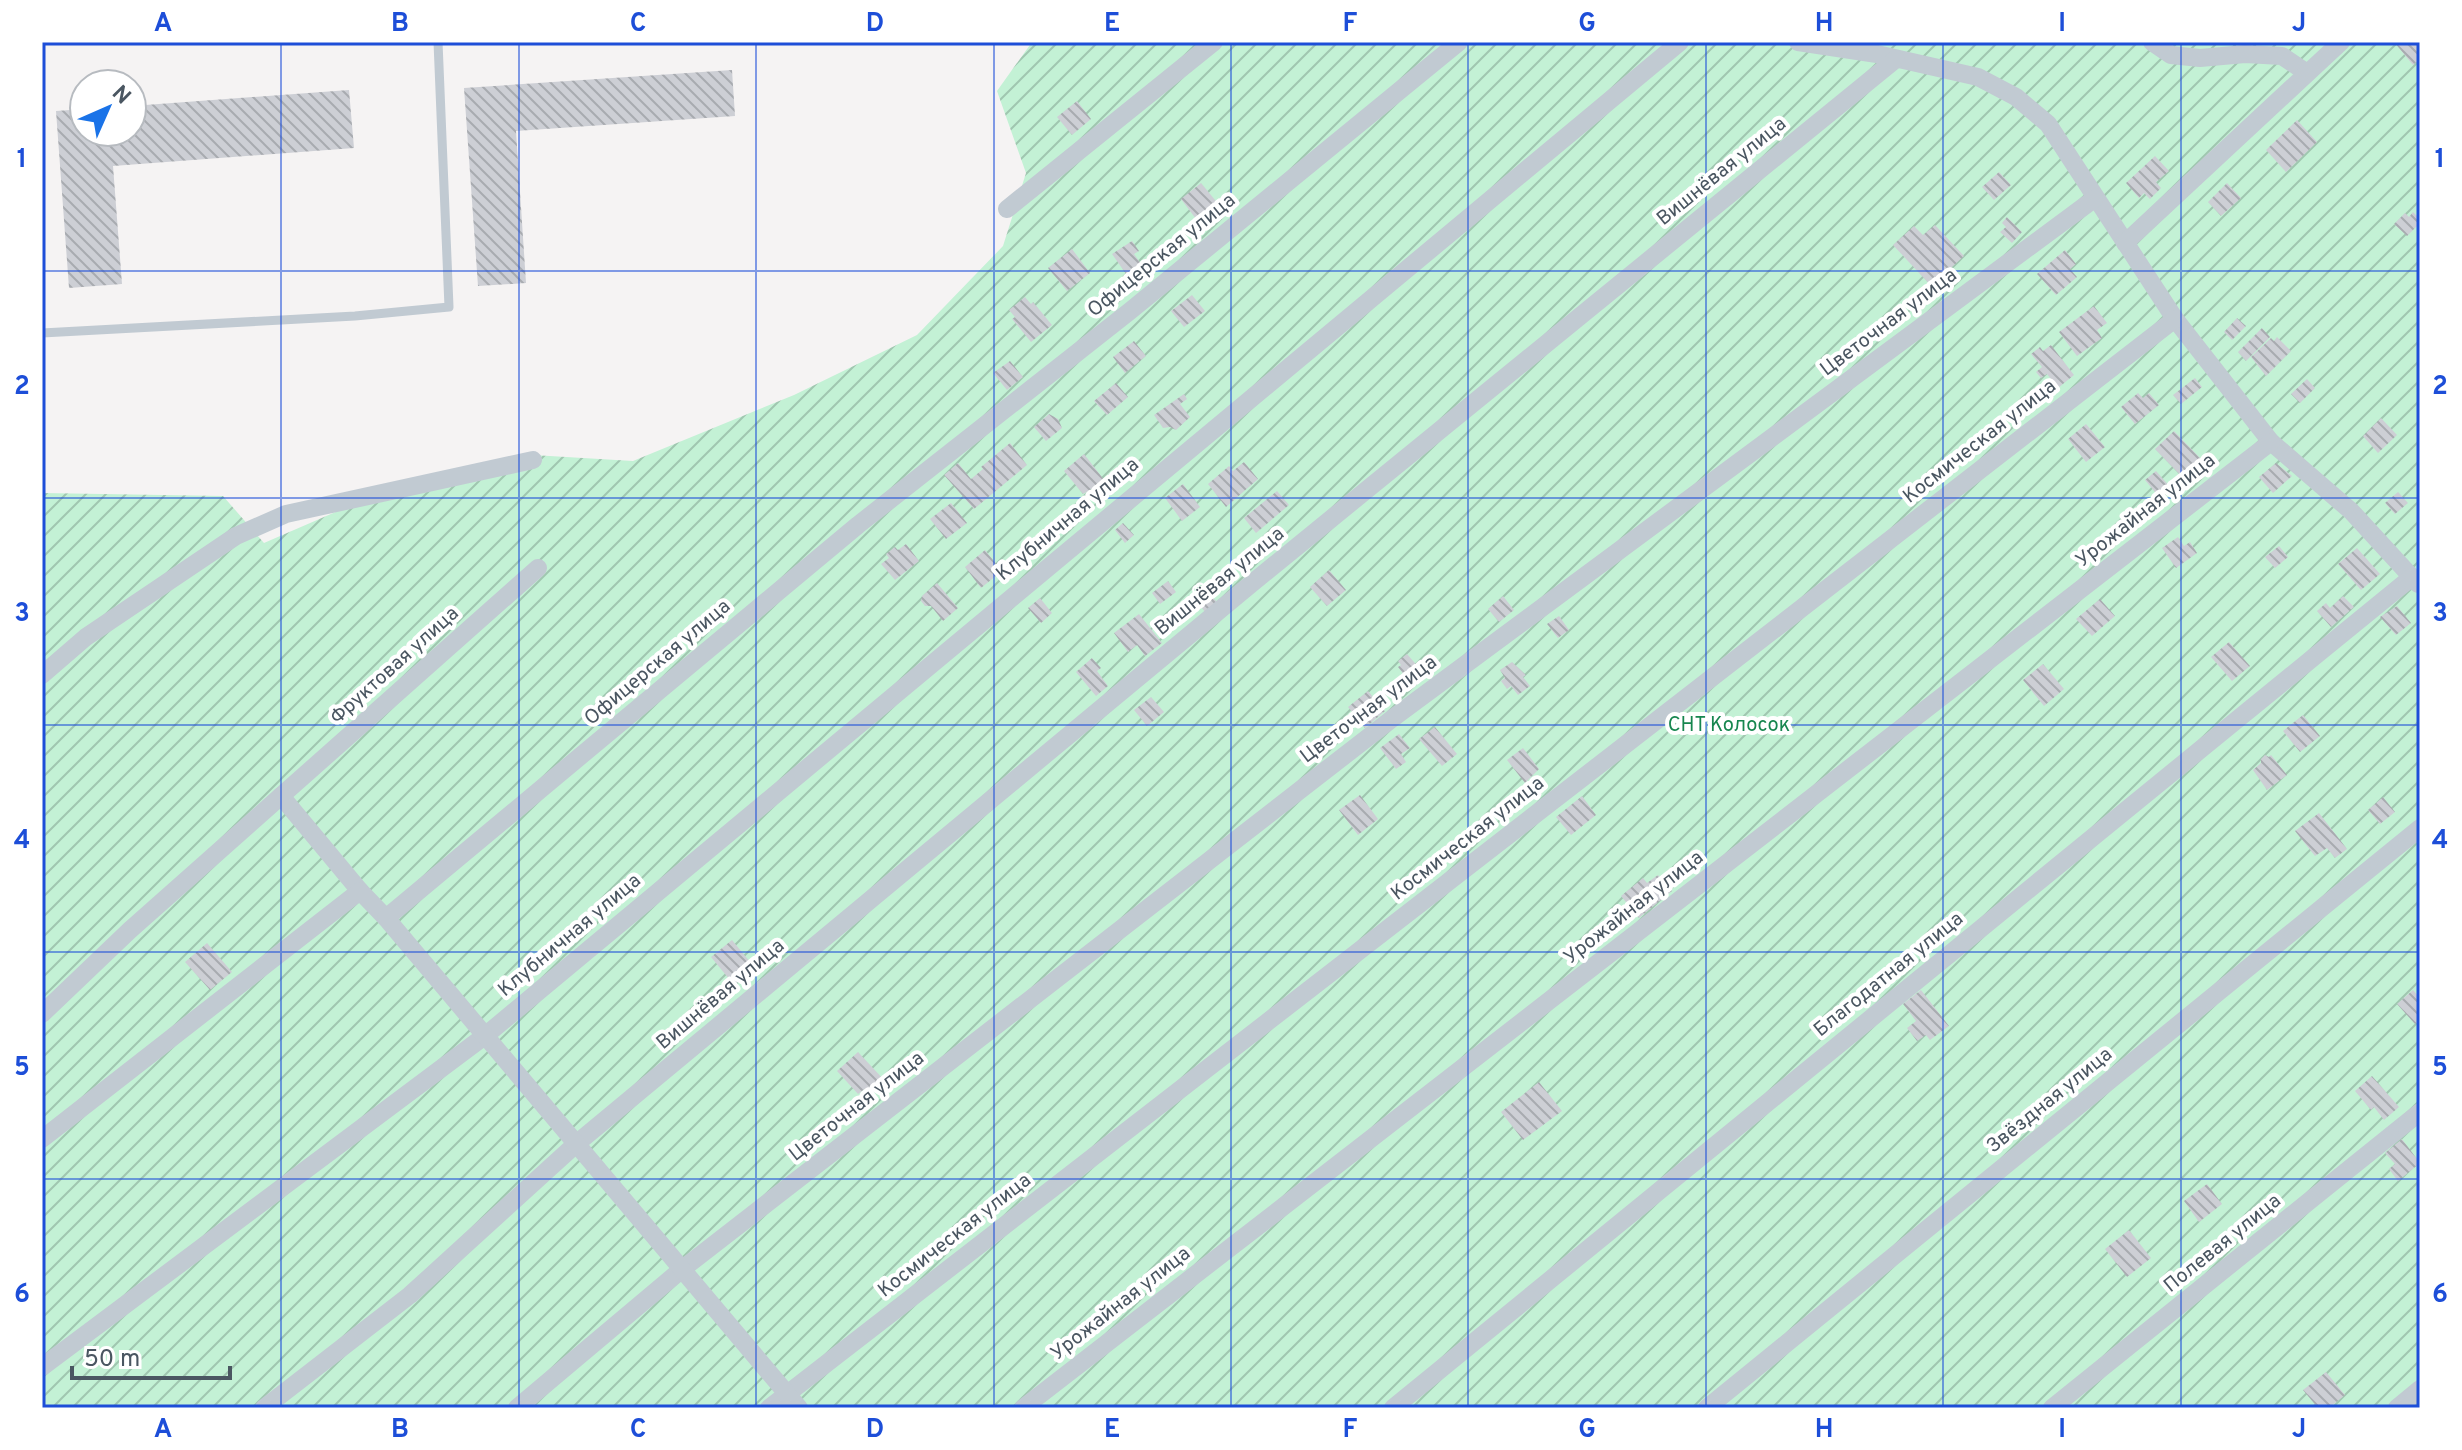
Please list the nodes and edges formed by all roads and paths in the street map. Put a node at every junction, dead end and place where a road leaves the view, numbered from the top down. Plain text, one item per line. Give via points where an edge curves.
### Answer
1 (438, 42) edge
2 (1214, 42) edge
3 (1459, 42) edge
4 (1680, 42) edge
5 (1798, 42) edge
6 (2152, 42) edge
7 (2341, 42) edge
8 (1882, 52) edge
9 (2307, 73) junction
10 (2094, 199) junction
11 (1007, 209) dead end
12 (2125, 243) junction
13 (2175, 319) junction
14 (42, 333) edge
15 (2271, 442) junction
16 (533, 460) dead end
17 (538, 568) dead end
18 (2416, 581) edge
19 (42, 675) edge
20 (281, 796) junction
21 (2420, 828) edge
22 (360, 891) junction
23 (386, 918) junction
24 (42, 1014) edge
25 (486, 1035) junction
26 (2420, 1112) edge
27 (42, 1139) edge
28 (576, 1144) junction
29 (681, 1270) junction
30 (42, 1367) edge
31 (2420, 1389) edge
32 (793, 1401) edge
33 (264, 1408) edge
34 (517, 1408) edge
35 (769, 1408) edge
36 (1023, 1408) edge
37 (1393, 1408) edge
38 (1707, 1408) edge
39 (2052, 1408) edge
40 (2397, 1408) edge

1 - 14 lane via 449,307
2 - 11 street
3 - 23 street, Офицерская улица via 858,525
4 - 25 street, Клубничная улица
5 - 8 street
6 - 9 street via 2171,55 2186,57 2282,56
7 - 9 street
8 - 10 street via 1978,77 2016,97 2048,124
8 - 28 street, Вишнёвая улица via 1264,574
9 - 12 street
10 - 12 street
10 - 29 street, Цветочная улица via 1406,709
12 - 13 street
13 - 15 street
13 - 32 street, Космическая улица
15 - 18 street via 2351,511
15 - 36 street, Урожайная улица
16 - 19 street via 286,514 236,536 86,637
17 - 20 street, Фруктовая улица
18 - 37 street, Благодатная улица
20 - 22 street
20 - 24 street, Фруктовая улица
21 - 38 street, Звёздная улица
22 - 23 street
22 - 27 street
23 - 25 street
25 - 28 street
25 - 30 street, Клубничная улица
26 - 39 street, Полевая улица
28 - 29 street
28 - 33 street, Вишнёвая улица via 410,1295
29 - 32 street
29 - 34 street, Цветочная улица
31 - 40 street
32 - 35 street, Космическая улица

